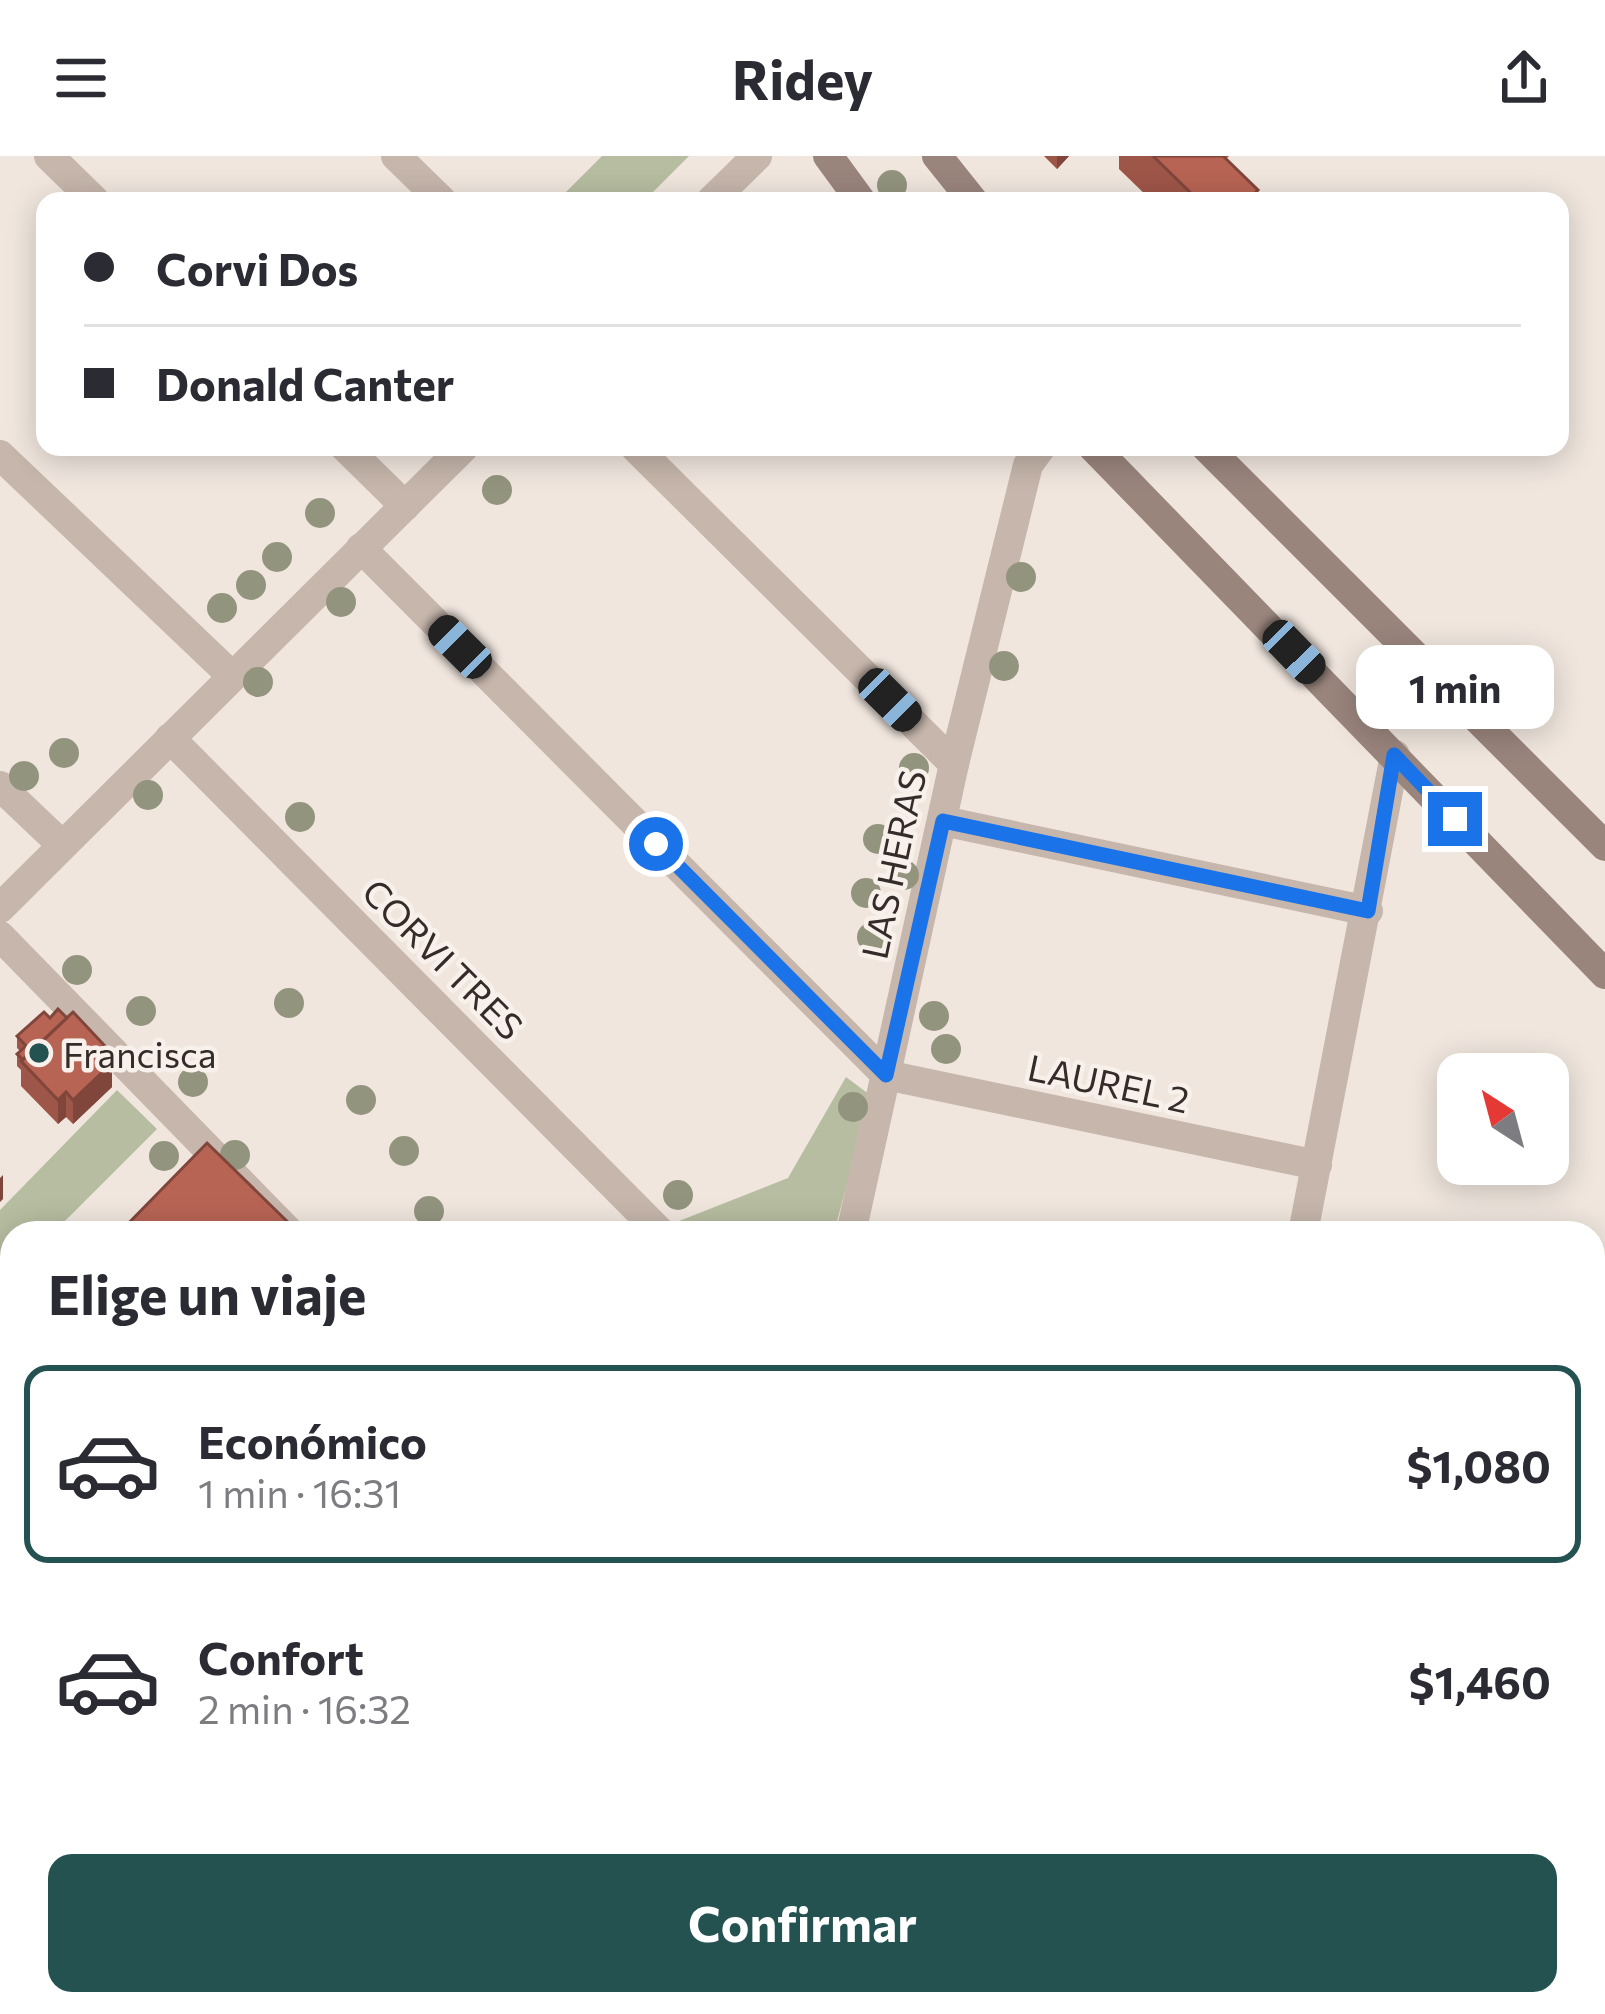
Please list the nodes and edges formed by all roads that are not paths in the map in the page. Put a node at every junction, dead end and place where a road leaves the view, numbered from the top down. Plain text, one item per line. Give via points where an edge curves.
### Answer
1 (49, 156) edge
2 (396, 156) edge
3 (757, 156) edge
4 (816, 156) edge
5 (938, 156) edge
6 (844, 180) edge
7 (86, 192) edge
8 (433, 192) edge
9 (720, 192) edge
10 (966, 192) edge
11 (0, 455) edge
12 (354, 456) edge
13 (455, 456) edge
14 (643, 456) edge
15 (1034, 456) edge
16 (1102, 456) edge
17 (1215, 456) edge
18 (405, 506) junction
19 (361, 548) junction
20 (232, 676) junction
21 (170, 738) junction
22 (1394, 755) junction
23 (954, 764) junction
24 (0, 786) edge
25 (943, 821) junction
26 (62, 845) junction
27 (1605, 846) edge
28 (0, 908) edge
29 (1368, 911) junction
30 (0, 936) edge
31 (1605, 974) edge
32 (886, 1075) junction
33 (1317, 1166) junction
34 (278, 1221) edge
35 (650, 1221) edge
36 (854, 1221) edge
37 (1306, 1221) edge

1 - 7 street
2 - 8 street
3 - 9 street
4 - 6 street
5 - 10 main road
11 - 20 street
12 - 18 street
13 - 18 street
14 - 23 street
15 - 23 street, LAS HERAS
16 - 22 main road
17 - 27 main road
18 - 19 street
19 - 20 street
19 - 32 street
20 - 21 street
21 - 26 street
21 - 35 street, CORVI TRES
22 - 29 street
22 - 31 main road
23 - 25 street, LAS HERAS
24 - 26 street
25 - 29 street
25 - 32 street, LAS HERAS
26 - 28 street
29 - 33 street
30 - 34 street
32 - 33 street, LAUREL 2
32 - 36 street, LAS HERAS
33 - 37 street

